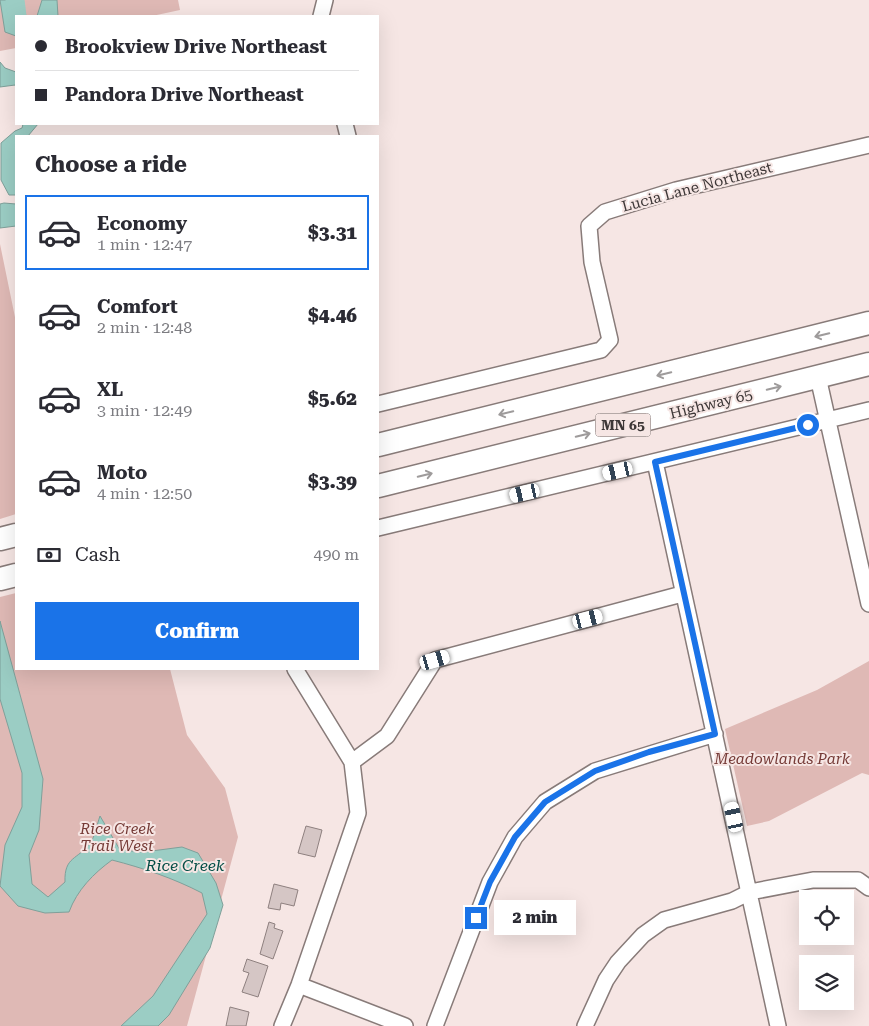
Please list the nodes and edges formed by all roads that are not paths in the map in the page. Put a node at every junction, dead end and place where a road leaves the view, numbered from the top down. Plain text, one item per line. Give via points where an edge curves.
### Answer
1 (326, 0) edge
2 (321, 15) edge
3 (869, 145) edge
4 (869, 323) edge
5 (869, 364) edge
6 (818, 377) junction
7 (379, 404) edge
8 (869, 410) edge
9 (827, 420) junction
10 (379, 445) edge
11 (655, 462) junction
12 (379, 486) edge
13 (379, 528) edge
14 (15, 535) edge
15 (0, 539) edge
16 (15, 575) edge
17 (0, 579) edge
18 (682, 594) junction
19 (869, 604) edge
20 (296, 670) edge
21 (715, 734) junction
22 (352, 762) junction
23 (869, 888) edge
24 (750, 892) junction
25 (299, 985) junction
26 (282, 1026) edge
27 (404, 1026) edge
28 (435, 1026) edge
29 (585, 1026) edge
30 (778, 1026) edge

1 - 2 street
3 - 7 street, Lucia Lane Northeast via 676,190 606,212 589,226 592,262 610,340 602,350
4 -> 10 highway, MN 65
5 - 6 highway, Highway 65 / MN 65
6 - 9 street
12 -> 6 highway, Highway 65 / MN 65
8 - 9 street
9 - 11 street
9 - 19 street
11 - 13 street
11 - 18 street
14 - 15 highway
16 - 17 highway
18 - 21 street
18 - 22 street via 435,660 386,736
20 - 22 street
21 - 24 street
21 - 28 street via 595,771 545,802 515,837 490,882
22 - 25 street via 358,814
23 - 24 street via 858,880 813,880
24 - 29 street via 732,901 664,920 643,935 606,980
24 - 30 street
25 - 26 street
25 - 27 street

